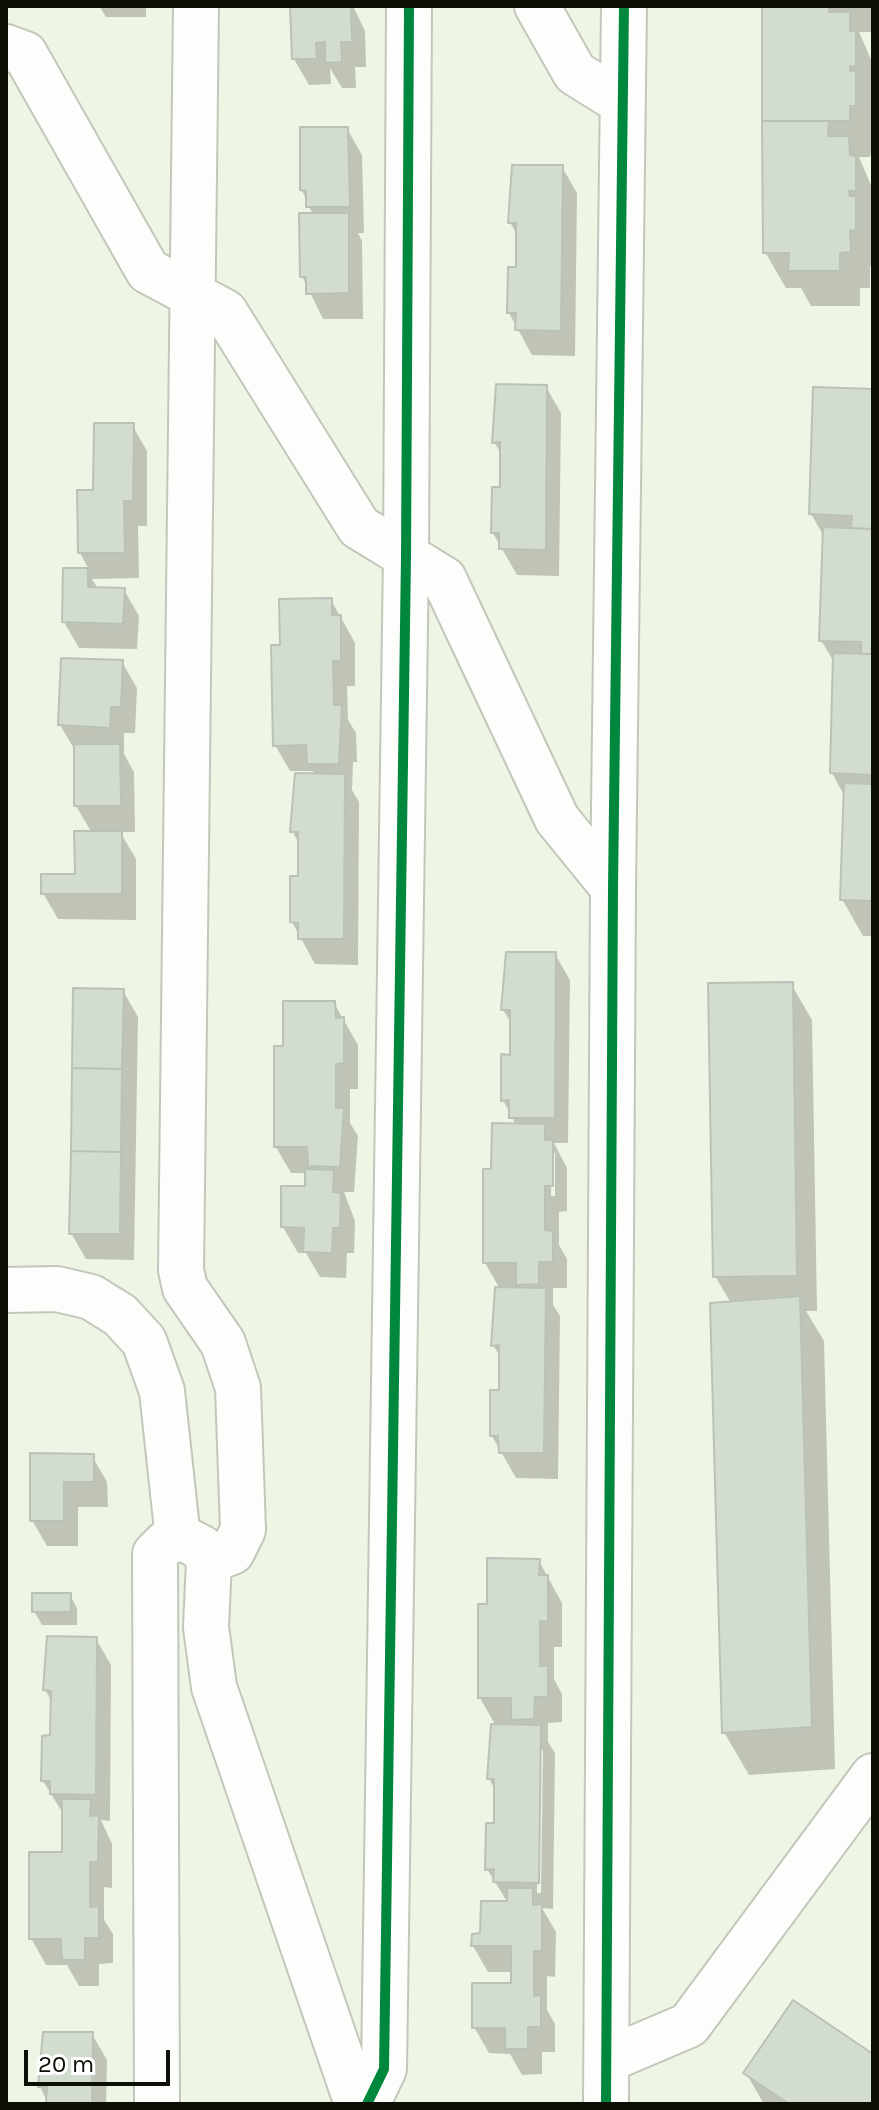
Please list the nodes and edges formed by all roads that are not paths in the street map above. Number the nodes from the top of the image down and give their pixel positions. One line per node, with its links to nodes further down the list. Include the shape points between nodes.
1 (196, 6): 7 (street)
2 (409, 6): 8 (street)
3 (537, 6): 6 (street, via 575,73)
4 (624, 6): 6 (street)
5 (6, 47): 7 (street, via 25,54 148,271)
6 (623, 103): 9 (street)
7 (191, 294): 8 (street, via 225,312 359,527); 11 (street, via 181,1270 185,1288 223,1343 238,1388 243,1530 232,1552)
8 (406, 557): 9 (street, via 444,579 557,819); 16 (street, via 384,2069)
9 (613, 888): 13 (street)
10 (6, 1290): 11 (street, via 57,1289 91,1297 120,1315 144,1341 162,1391)
11 (193, 1550): 14 (street, via 167,1542 155,1554); 15 (street, via 214,1687)
12 (873, 1776): 13 (street, via 689,2025)
13 (607, 2060): 17 (street)
14 (157, 2104)
15 (357, 2104)
16 (367, 2104)
17 (606, 2104)

